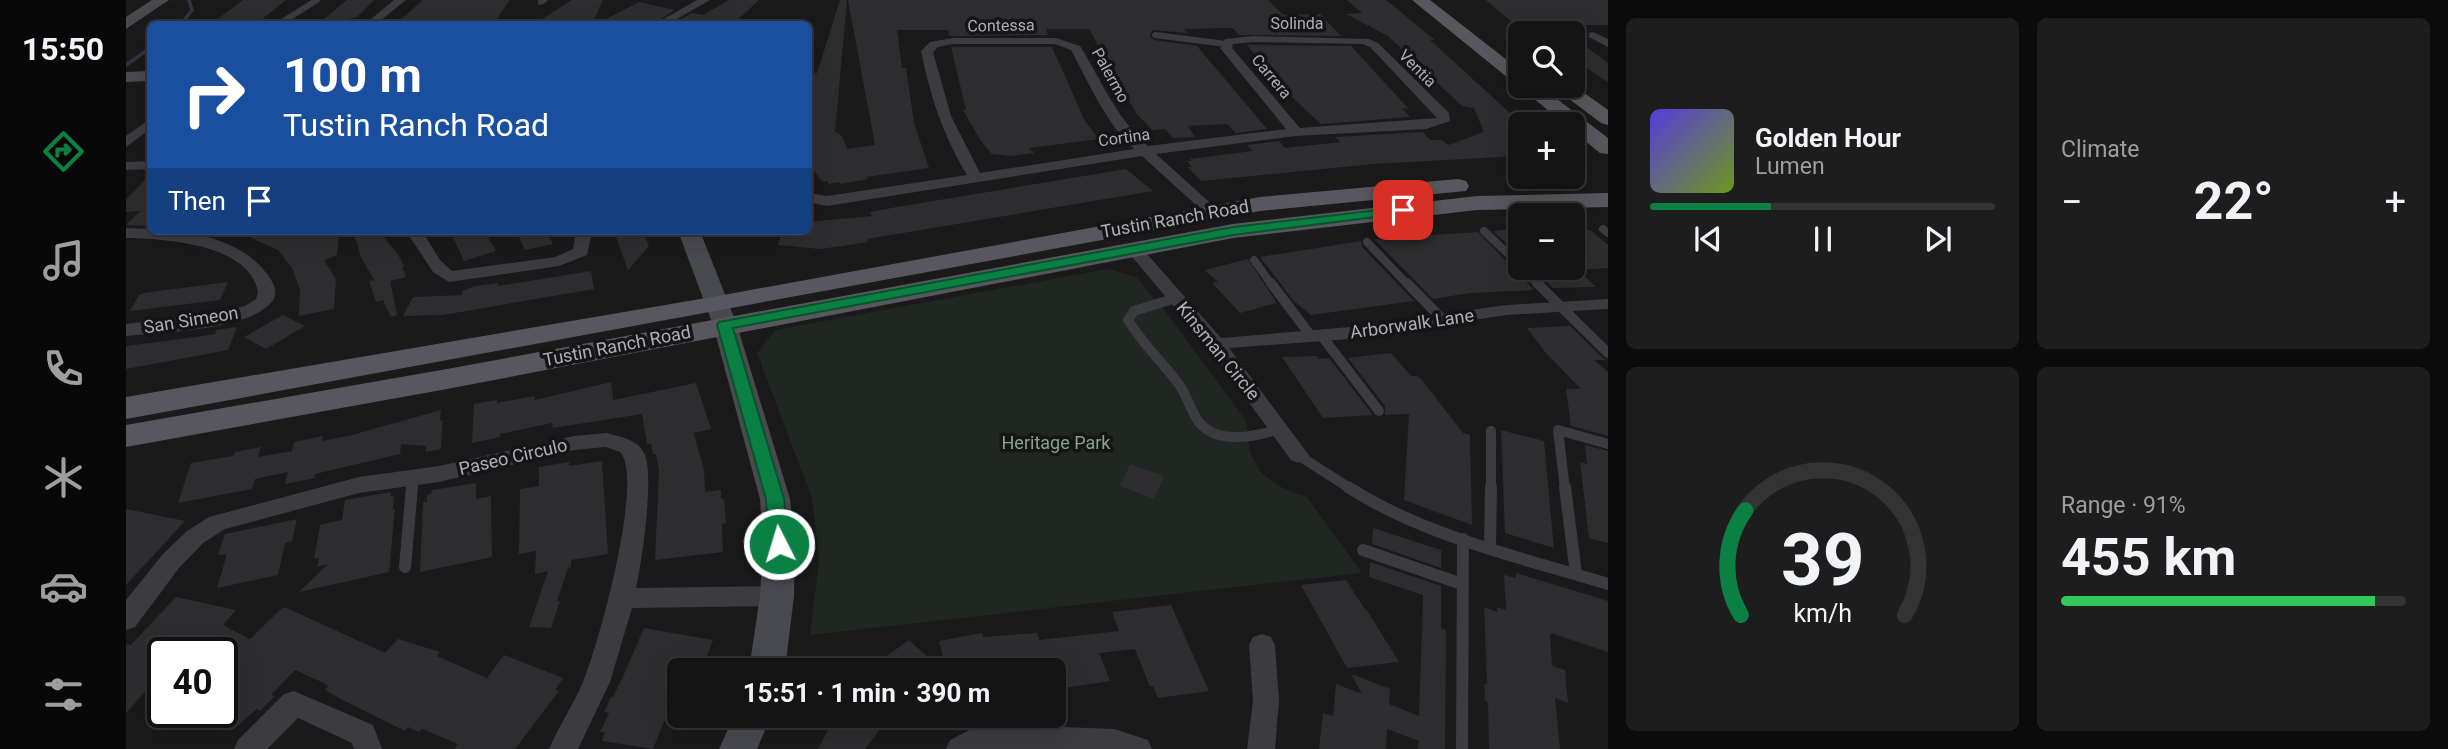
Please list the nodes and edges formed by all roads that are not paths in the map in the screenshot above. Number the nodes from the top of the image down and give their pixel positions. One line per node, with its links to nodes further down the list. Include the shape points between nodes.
1 (143, 0): 8 (street)
2 (162, 0): 12 (main road)
3 (317, 0): 9 (lane)
4 (401, 0): 10 (street)
5 (705, 0): 11 (street)
6 (1420, 0): 20 (main road)
7 (1444, 0): 16 (main road)
8 (126, 11)
9 (284, 21)
10 (374, 21)
11 (666, 21)
12 (126, 24)
13 (1155, 35): 18 (lane)
14 (1608, 35): 19 (street, via 1593,35)
15 (1365, 41): 18 (street, Solinda, via 1253,39); 26 (street, Ventia, via 1444,116)
16 (1500, 41)
17 (1069, 43): 31 (street, Palermo, via 1111,113); 34 (street, Contessa, via 934,44 927,51 939,106)
18 (1228, 43): 28 (street, Carrera, via 1226,48)
19 (1608, 44)
20 (1508, 70)
21 (126, 76): 22 (main road)
22 (147, 76)
23 (1543, 98): 30 (main road)
24 (1579, 98): 25 (main road)
25 (1608, 119)
26 (1443, 121): 28 (street, Cortina)
27 (147, 125): 29 (street)
28 (1296, 132): 31 (street, Cortina)
29 (126, 143)
30 (1608, 148)
31 (1145, 151): 34 (street, Cortina); 38 (street, Palermo)
32 (147, 165): 33 (street)
33 (126, 166)
34 (975, 176): 36 (street, Cortina, via 846,198)
35 (1608, 182): 38 (main road, Tustin Ranch Road, via 1407,188)
36 (812, 198)
37 (1608, 200): 47 (main road, Tustin Ranch Road, via 1477,203 1353,215)
38 (1212, 212): 54 (main road, Tustin Ranch Road)
39 (1484, 231): 48 (lane)
40 (126, 233): 41 (street)
41 (147, 234)
42 (204, 235): 56 (street, San Simeon, via 258,272 267,298 255,308 221,318)
43 (417, 235): 44 (street, via 439,271 449,277 559,261 581,251)
44 (582, 235)
45 (691, 235): 54 (street)
46 (1367, 242): 55 (lane)
47 (1134, 249): 51 (street, Kinsman Circle); 54 (main road, Tustin Ranch Road)
48 (1508, 254)
49 (1254, 260): 57 (lane)
50 (1536, 280): 53 (lane)
51 (1176, 298): 58 (street, Kinsman Circle); 62 (lane, via 1134,311 1128,320 1185,392 1201,425 1223,436 1264,435)
52 (1608, 304): 53 (street, Arborwalk Lane)
53 (1564, 307): 55 (street, Arborwalk Lane); 59 (lane)
54 (721, 315): 61 (main road, Tustin Ranch Road); 74 (street, via 775,499)
55 (1442, 319): 57 (street, Arborwalk Lane)
56 (126, 330)
57 (1316, 336): 58 (street, Arborwalk Lane); 60 (lane)
58 (1216, 344): 62 (street, Kinsman Circle)
59 (1608, 352)
60 (1379, 411)
61 (127, 416)
62 (1279, 429): 65 (street, Kinsman Circle)
63 (1491, 431): 68 (lane)
64 (1608, 444): 71 (lane, via 1559,430)
65 (1298, 455): 67 (lane, via 1370,501)
66 (413, 477): 70 (lane); 75 (street, Paseo Circulo, via 574,443 607,440 627,447 637,464 638,498); 76 (street, Paseo Circulo, via 359,485 216,523 171,561)
67 (1463, 539): 68 (lane); 72 (lane)
68 (1490, 547): 71 (lane)
69 (1363, 550): 72 (lane)
70 (405, 567)
71 (1576, 574): 73 (lane)
72 (1462, 584): 87 (lane)
73 (1608, 584)
74 (777, 596): 75 (street); 78 (street)
75 (623, 598): 82 (street, Paseo Circulo, via 588,705)
76 (126, 619)
77 (1262, 645): 86 (street, via 1266,701)
78 (769, 658)
79 (747, 728): 83 (street)
80 (248, 749): 81 (street, via 293,703 363,734)
81 (368, 749)
82 (563, 749)
83 (738, 749)
84 (960, 749): 85 (street, via 981,737 1114,742)
85 (1138, 749)
86 (1261, 749)
87 (1462, 749)

